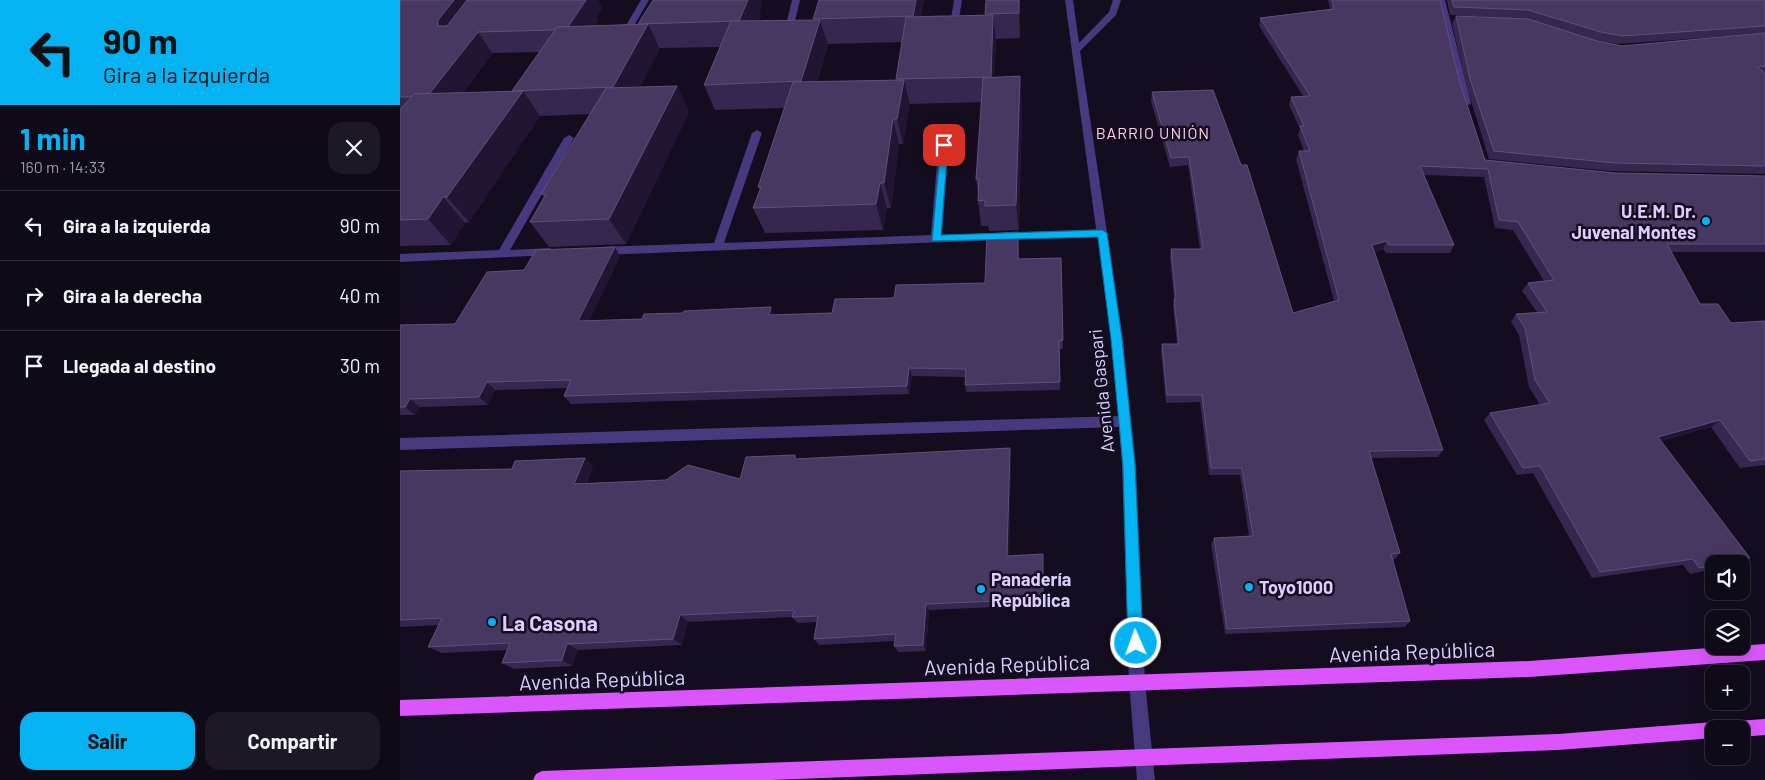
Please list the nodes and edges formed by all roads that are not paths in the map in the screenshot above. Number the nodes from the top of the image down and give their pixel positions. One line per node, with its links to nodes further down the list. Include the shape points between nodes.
1 (645, 0): 9 (street)
2 (796, 0): 8 (street)
3 (958, 0): 7 (street)
4 (1069, 0): 10 (street, Avenida Gaspari)
5 (1117, 0): 10 (street, via 1113,13)
6 (1441, 0): 11 (street, via 1450,19)
7 (954, 31)
8 (787, 37)
9 (619, 43)
10 (1077, 50): 15 (street, Avenida Gaspari)
11 (1468, 112)
12 (945, 126): 16 (street)
13 (756, 133): 17 (street)
14 (569, 138): 20 (street)
15 (1102, 233): 16 (street); 22 (street, Avenida Gaspari)
16 (936, 239): 17 (street)
17 (718, 246): 18 (street)
18 (585, 251)
19 (557, 252): 20 (street)
20 (502, 254): 21 (street)
21 (400, 258)
22 (1125, 421): 23 (street); 25 (street, Avenida Gaspari)
23 (400, 444)
24 (1765, 652): 25 (main road, Avenida República, via 1529,669)
25 (1137, 682): 26 (main road, Avenida República); 30 (street, Avenida Gaspari)
26 (400, 708)
27 (1765, 727): 28 (main road)
28 (1750, 728)
29 (1705, 731): 30 (main road, via 1558,742)
30 (1145, 757): 31 (main road); 33 (street, Avenida Gaspari)
31 (821, 775): 32 (main road)
32 (542, 780)
33 (1146, 780)

